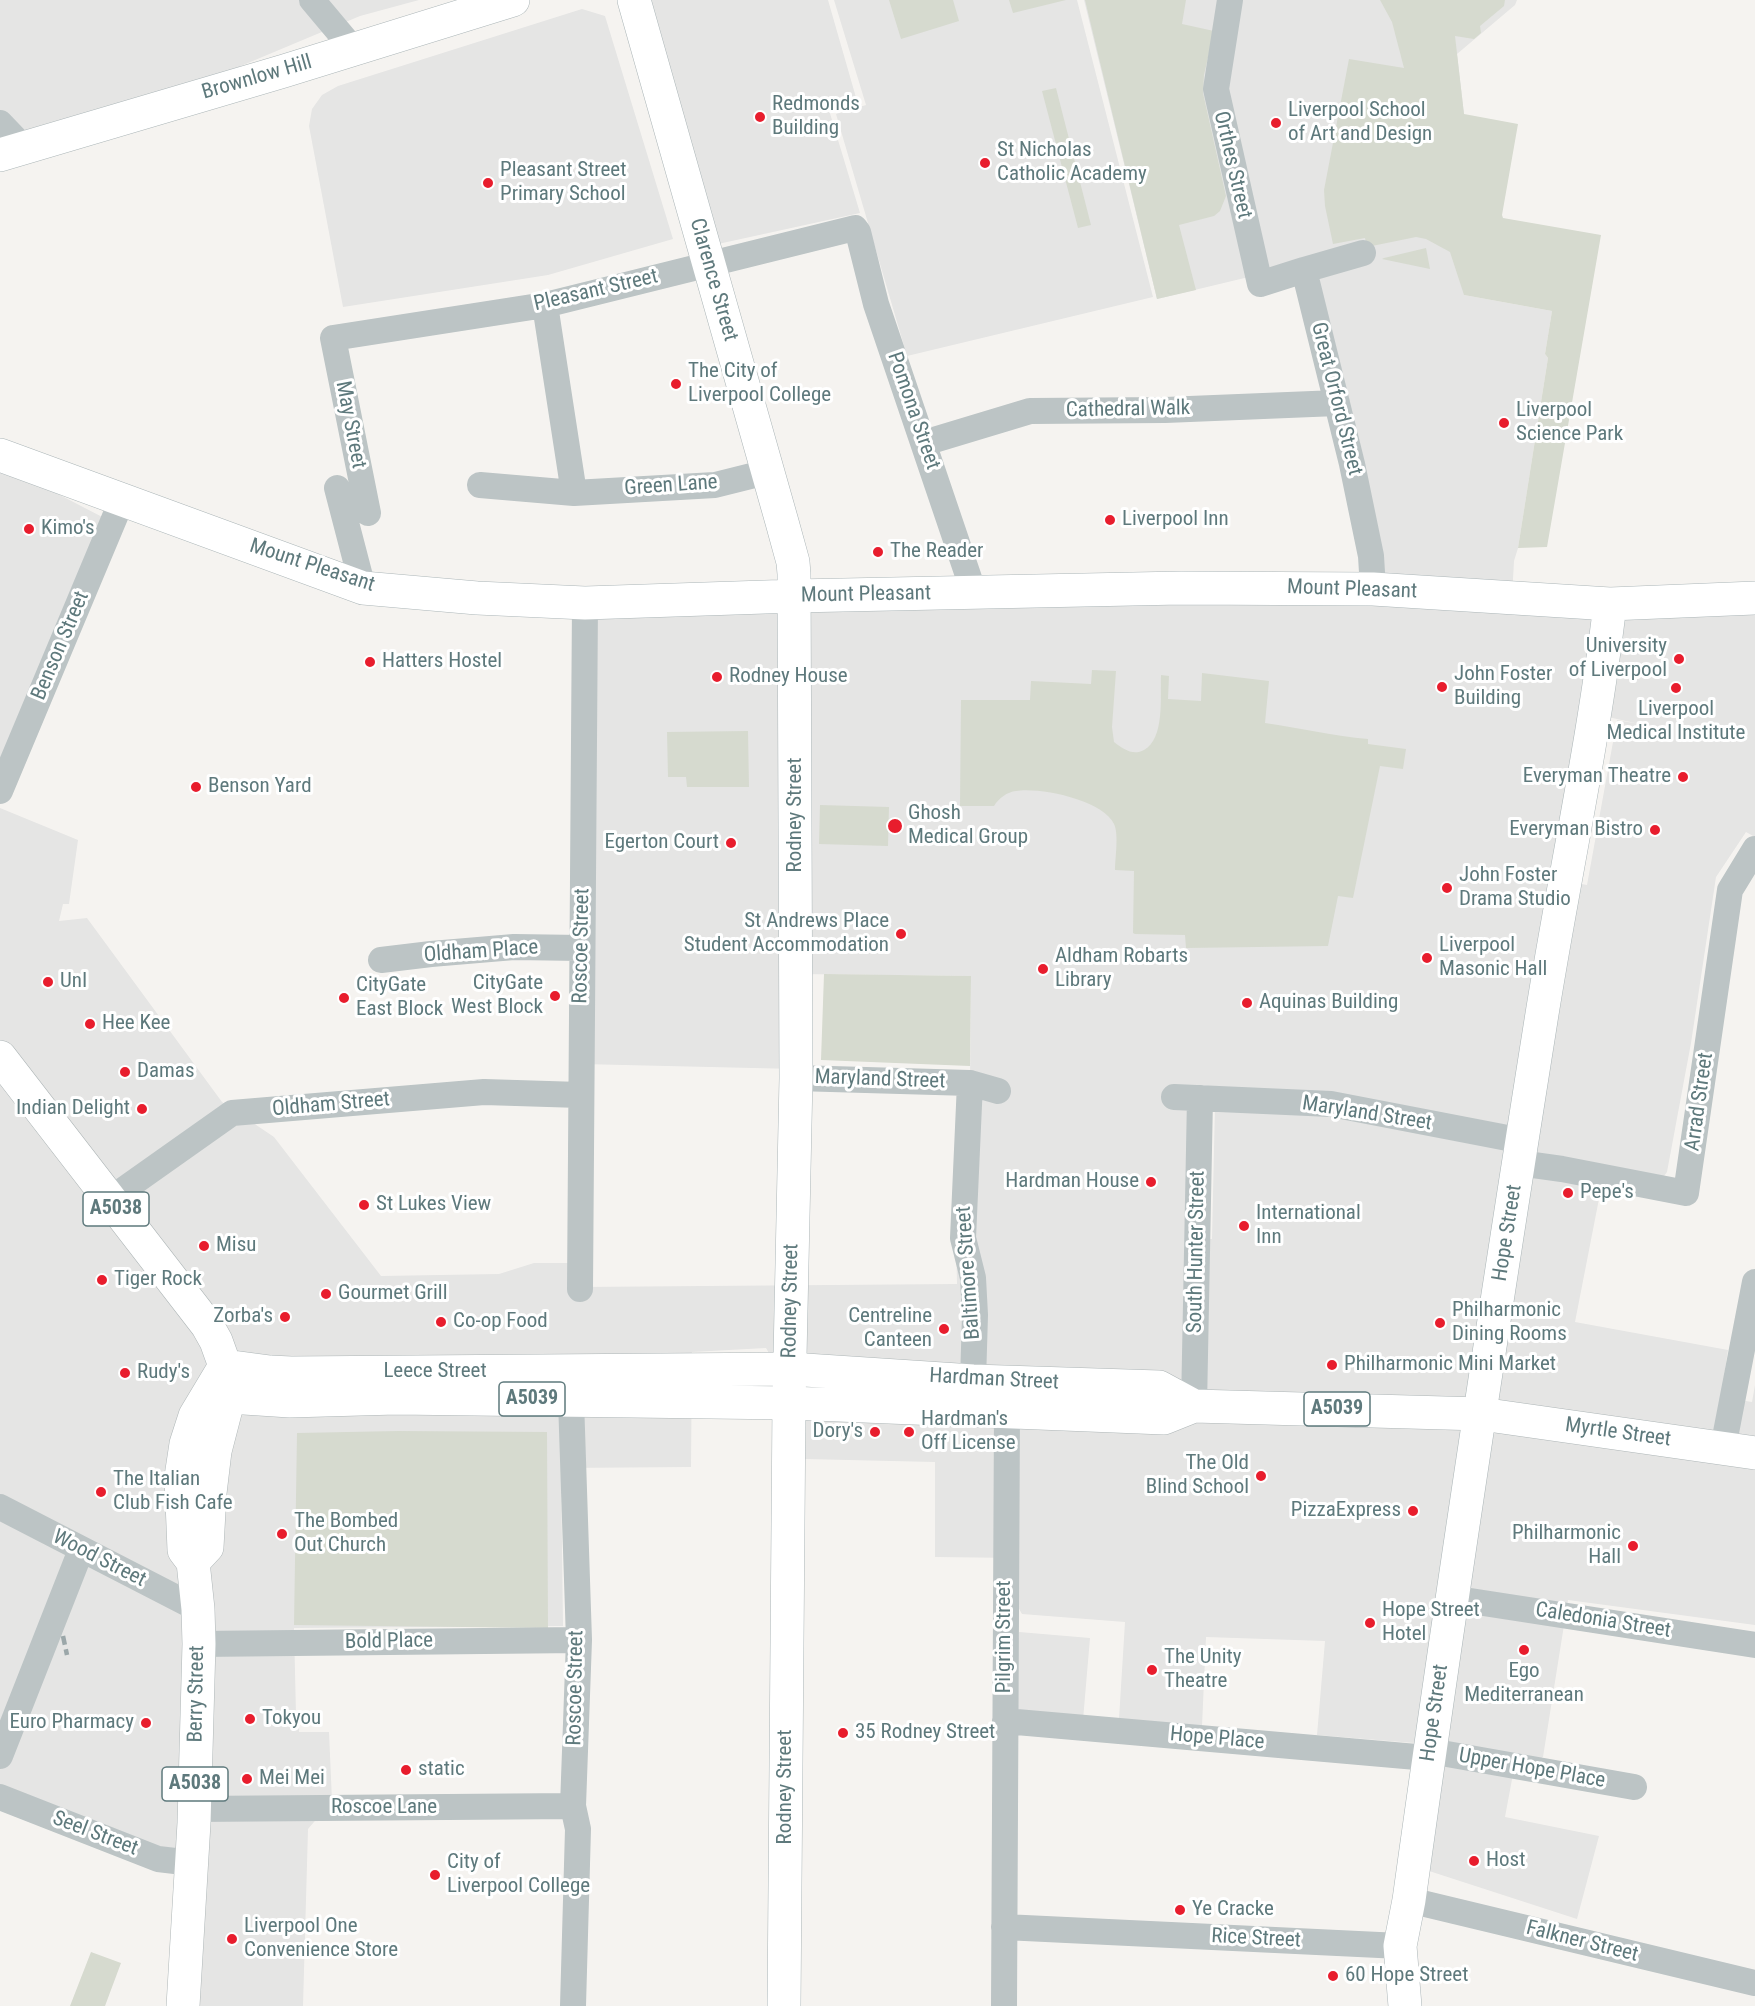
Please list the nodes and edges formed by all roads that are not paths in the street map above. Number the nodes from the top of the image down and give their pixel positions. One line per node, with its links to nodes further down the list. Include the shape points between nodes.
1 (312, 0): 5 (street)
2 (513, 0): 5 (street, Brownlow Hill)
3 (634, 0): 10 (street, Clarence Street)
4 (1230, 0): 11 (street, Orthes Street, via 1216,89 1260,284)
5 (354, 50): 7 (street, Brownlow Hill)
6 (0, 123): 7 (street)
7 (11, 151)
8 (855, 228): 10 (street, Pleasant Street); 15 (street, Pomona Street, via 876,304)
9 (1362, 254): 11 (street)
10 (708, 264): 12 (street, Pleasant Street); 17 (street, Clarence Street)
11 (1304, 270): 14 (street, Great Orford Street)
12 (545, 305): 13 (street, Pleasant Street); 20 (street)
13 (333, 338): 22 (street, May Street)
14 (1337, 403): 15 (street, Cathedral Walk, via 1030,411); 24 (street, Great Orford Street, via 1371,556)
15 (924, 443): 25 (street, Pomona Street)
16 (0, 455): 21 (street, Mount Pleasant)
17 (767, 472): 20 (street, Green Lane, via 715,485); 26 (street, Clarence Street, via 793,562)
18 (480, 485): 20 (street, Green Lane)
19 (337, 488): 23 (street)
20 (574, 493)
21 (122, 500): 23 (street, Mount Pleasant); 30 (street, Benson Street)
22 (368, 513)
23 (363, 588): 28 (street, Mount Pleasant)
24 (1373, 589): 25 (street, Mount Pleasant); 29 (street, Mount Pleasant)
25 (974, 593): 26 (street, Mount Pleasant)
26 (795, 596): 28 (street, Mount Pleasant); 35 (street, Rodney Street)
27 (1755, 598): 29 (street, Mount Pleasant)
28 (585, 603): 32 (street, Roscoe Street)
29 (1610, 604): 41 (street, Hope Street, via 1601,679)
30 (0, 791)
31 (1755, 849): 41 (street, Arrad Street, via 1730,890 1686,1193 1562,1169)
32 (582, 948): 33 (street, Oldham Place, via 514,946); 38 (street, Roscoe Street)
33 (381, 960)
34 (0, 1057): 42 (street, A5038)
35 (796, 1078): 36 (street, Maryland Street); 45 (street, Rodney Street)
36 (970, 1083): 37 (street, Maryland Street); 47 (street, Baltimore Street, via 963,1238 973,1278)
37 (998, 1091)
38 (580, 1095): 42 (street, Oldham Street, via 484,1092 232,1113); 44 (street, Roscoe Street)
39 (1174, 1097): 40 (street, Maryland Street)
40 (1200, 1098): 41 (street, Maryland Street, via 1331,1104); 50 (street, South Hunter Street)
41 (1521, 1152): 52 (street, Hope Street)
42 (109, 1200): 46 (street, A5038, via 207,1325 216,1341)
43 (1755, 1282): 53 (street)
44 (580, 1289)
45 (790, 1369): 47 (street, Hardman Street / A5039); 48 (street, Leece Street / A5039); 49 (street, Rodney Street)
46 (227, 1381): 48 (street, Leece Street / A5039, via 270,1372); 57 (street, Berry Street / A5038, via 195,1416 186,1444 197,1474 184,1550 193,1562)
47 (973, 1381): 50 (street, Hardman Street / A5039, via 1160,1387); 51 (street)
48 (575, 1385): 49 (street, Leece Street / A5039); 58 (street, Roscoe Street)
49 (789, 1403): 51 (street, Hardman Street / A5039); 75 (street, Rodney Street)
50 (1194, 1406): 51 (street, Hardman Street / A5039, via 1164,1418); 52 (street, Hardman Street / A5039)
51 (1007, 1412): 61 (street, Pilgrim Street)
52 (1481, 1414): 53 (street, Myrtle Street / A5039); 56 (street, Hope Street)
53 (1739, 1450)
54 (0, 1507): 55 (street, Wood Street)
55 (81, 1550): 57 (street, Wood Street); 63 (street)
56 (1451, 1598): 60 (street, Caledonia Street); 62 (street, Hope Street)
57 (198, 1610): 59 (street, Berry Street / A5038)
58 (579, 1640): 59 (street, Bold Place); 66 (street, Roscoe Street)
59 (199, 1644): 67 (street, Berry Street / A5038)
60 (1755, 1645)
61 (1005, 1720): 62 (street, Hope Place); 70 (street, Pilgrim Street)
62 (1429, 1754): 64 (street, Upper Hope Place); 69 (street, Hope Street)
63 (0, 1756)
64 (1634, 1787)
65 (0, 1797): 68 (street, Seel Street, via 158,1859)
66 (573, 1806): 67 (street, Roscoe Lane); 74 (street, Roscoe Street, via 578,1829)
67 (195, 1809): 68 (street, Berry Street / A5038)
68 (192, 1863): 73 (street, Berry Street / A5038)
69 (1409, 1900): 71 (street, Hope Street); 72 (street, Falkner Street)
70 (1004, 1928): 71 (street, Rice Street); 76 (street, Pilgrim Street)
71 (1400, 1946): 77 (street, Hope Street)
72 (1755, 1983)
73 (183, 2006)
74 (573, 2006)
75 (784, 2006)
76 (1004, 2006)
77 (1405, 2006)

